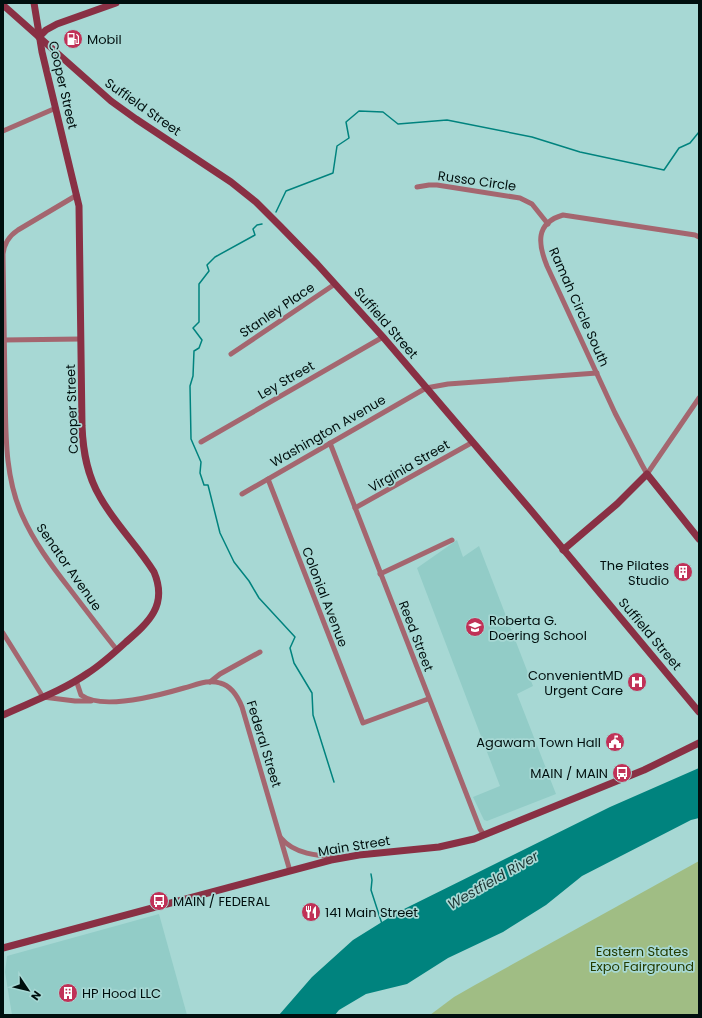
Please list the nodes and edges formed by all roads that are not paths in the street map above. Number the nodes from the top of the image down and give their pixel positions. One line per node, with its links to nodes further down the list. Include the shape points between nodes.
1 (34, 3): 4 (main road, Cooper Street)
2 (116, 3): 4 (main road, via 57,24 46,30)
3 (3, 5): 4 (main road, Suffield Street)
4 (39, 38): 5 (main road, Cooper Street); 11 (main road, Suffield Street, via 116,105 242,190)
5 (56, 108): 6 (street); 8 (main road, Cooper Street)
6 (3, 131)
7 (417, 187): 9 (street, Russo Circle, via 437,185 520,198 532,204)
8 (77, 195): 13 (main road, Cooper Street, via 80,218); 14 (street, Senator Avenue, via 18,230 5,245)
9 (548, 224): 10 (street, via 563,215); 16 (street, Ramah Circle South, via 540,238 541,249)
10 (699, 237)
11 (335, 284): 12 (main road, Suffield Street); 15 (street, Stanley Place)
12 (383, 337): 17 (main road, Suffield Street); 19 (street, Ley Street)
13 (81, 339): 14 (street); 32 (main road, Cooper Street, via 82,426 88,469 100,498 151,568 158,586 158,602 154,614)
14 (3, 340): 22 (street, Senator Avenue)
15 (231, 354)
16 (596, 373): 17 (street, Washington Avenue, via 448,384); 23 (street, Ramah Circle South)
17 (426, 388): 20 (main road, Suffield Street); 21 (street, Washington Avenue)
18 (699, 398): 23 (street)
19 (201, 442)
20 (473, 442): 26 (street, Virginia Street); 29 (main road, Suffield Street)
21 (330, 443): 24 (street, Washington Avenue); 26 (street, Reed Street)
22 (5, 448): 32 (street, Senator Avenue, via 14,493 31,534 51,565)
23 (647, 474): 27 (main road); 29 (main road)
24 (268, 479): 25 (street, Washington Avenue); 37 (street, Colonial Avenue, via 363,723)
25 (242, 494)
26 (355, 508): 30 (street, Reed Street)
27 (699, 539)
28 (452, 540): 30 (street)
29 (564, 550): 39 (main road, Suffield Street)
30 (380, 574): 37 (street, Reed Street)
31 (3, 633): 36 (street)
32 (117, 650): 34 (main road, Cooper Street)
33 (260, 652): 35 (street)
34 (76, 680): 36 (main road, Cooper Street); 38 (street, Federal Street, via 81,695)
35 (210, 682): 38 (street, Federal Street, via 135,700); 43 (street, Federal Street, via 225,684 239,699)
36 (43, 697): 38 (street, Federal Street); 40 (main road, Cooper Street)
37 (428, 699): 42 (street, Reed Street)
38 (98, 701)
39 (699, 712)
40 (3, 715)
41 (699, 743): 42 (main road, Main Street, via 632,775)
42 (484, 835): 44 (main road, Main Street, via 439,847)
43 (280, 837): 44 (street, via 300,851); 45 (street, Federal Street)
44 (343, 857): 45 (main road, Main Street)
45 (290, 871): 46 (main road, Main Street)
46 (3, 948)

